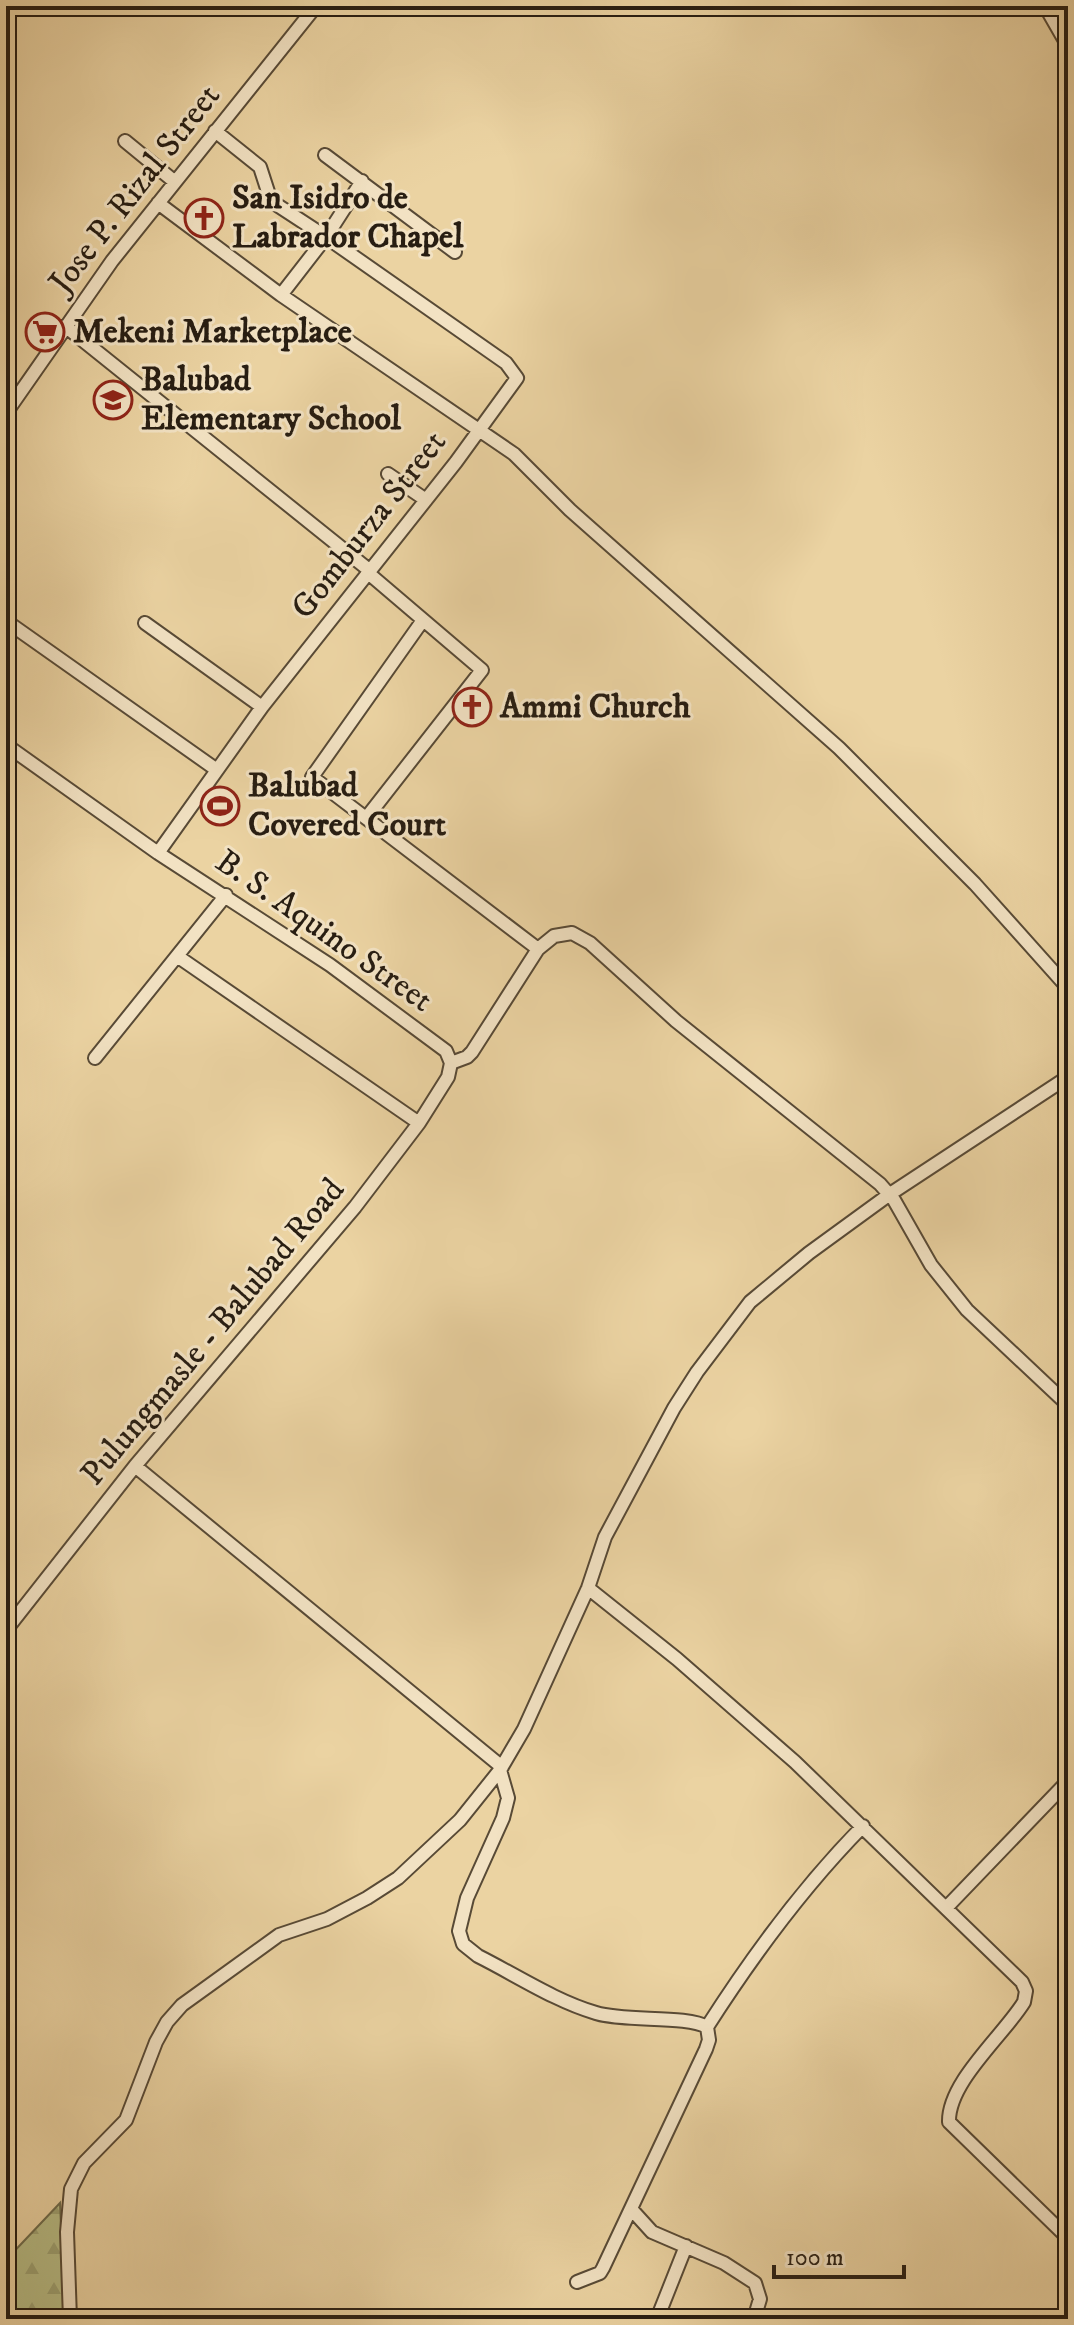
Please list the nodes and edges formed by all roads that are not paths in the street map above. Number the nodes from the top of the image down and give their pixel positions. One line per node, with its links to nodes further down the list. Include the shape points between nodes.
1 (316, 6): 4 (street, Jose P. Rizal Street)
2 (1045, 6): 3 (street)
3 (1068, 46)
4 (215, 131): 8 (street, Jose P. Rizal Street); 10 (street, via 260,167 271,201)
5 (125, 141): 8 (street)
6 (325, 155): 7 (street)
7 (362, 181): 10 (street); 11 (street)
8 (175, 182): 9 (street, Jose P. Rizal Street)
9 (158, 203): 12 (street, Gomburza Street); 13 (street, Jose P. Rizal Street)
10 (326, 237): 12 (street); 15 (street, via 506,363 517,378)
11 (455, 252)
12 (281, 295): 15 (street, Gomburza Street)
13 (65, 326): 14 (street, Jose P. Rizal Street); 18 (street)
14 (6, 413)
15 (478, 431): 17 (street, Gomburza Street); 30 (street, via 514,454 839,748 975,884)
16 (388, 474): 17 (street)
17 (426, 500): 18 (street, Gomburza Street)
18 (368, 571): 19 (street); 22 (street, Gomburza Street)
19 (423, 620): 25 (street, via 312,777); 25 (street, via 482,670)
20 (6, 621): 24 (street)
21 (145, 623): 22 (street)
22 (262, 707): 24 (street, Gomburza Street)
23 (6, 745): 26 (street, B. S. Aquino Street)
24 (217, 770): 26 (street, Gomburza Street)
25 (367, 817): 28 (street)
26 (158, 853): 27 (street, B. S. Aquino Street)
27 (226, 895): 29 (street); 32 (street, B. S. Aquino Street, via 446,1051)
28 (538, 949): 32 (street, via 472,1052); 35 (street, via 554,936 572,933 590,943 676,1021)
29 (177, 956): 31 (street); 34 (street)
30 (1068, 988)
31 (95, 1058)
32 (451, 1063): 34 (street, Pulungmasle - Balubad Road)
33 (1068, 1077): 35 (street)
34 (419, 1123): 37 (street, Pulungmasle - Balubad Road, via 355,1207)
35 (890, 1194): 36 (street, via 931,1265 967,1310); 38 (street, via 750,1302 725,1334 674,1408 619,1508)
36 (1068, 1405)
37 (135, 1466): 39 (street, Pulungmasle - Balubad Road); 40 (street)
38 (588, 1588): 40 (street); 42 (street, via 733,1707)
39 (6, 1630)
40 (501, 1768): 44 (street, via 508,1798 467,1898 459,1931 463,1944 597,2013 694,2021); 49 (street, via 460,1820 398,1878 327,1919 279,1935 192,1997 167,2022 126,2120 84,2163 71,2189)
41 (1068, 1781): 43 (street)
42 (863, 1826): 43 (street); 44 (street, via 756,1952)
43 (946, 1908): 46 (street, via 1016,1974 1026,1991 1019,2010 953,2097 949,2122)
44 (707, 2027): 45 (street, via 706,2049)
45 (632, 2210): 47 (street, via 652,2232); 48 (street, via 600,2273)
46 (1068, 2238)
47 (686, 2246): 50 (street); 51 (street, via 755,2283 760,2299)
48 (577, 2282)
49 (70, 2319)
50 (657, 2319)
51 (754, 2319)

